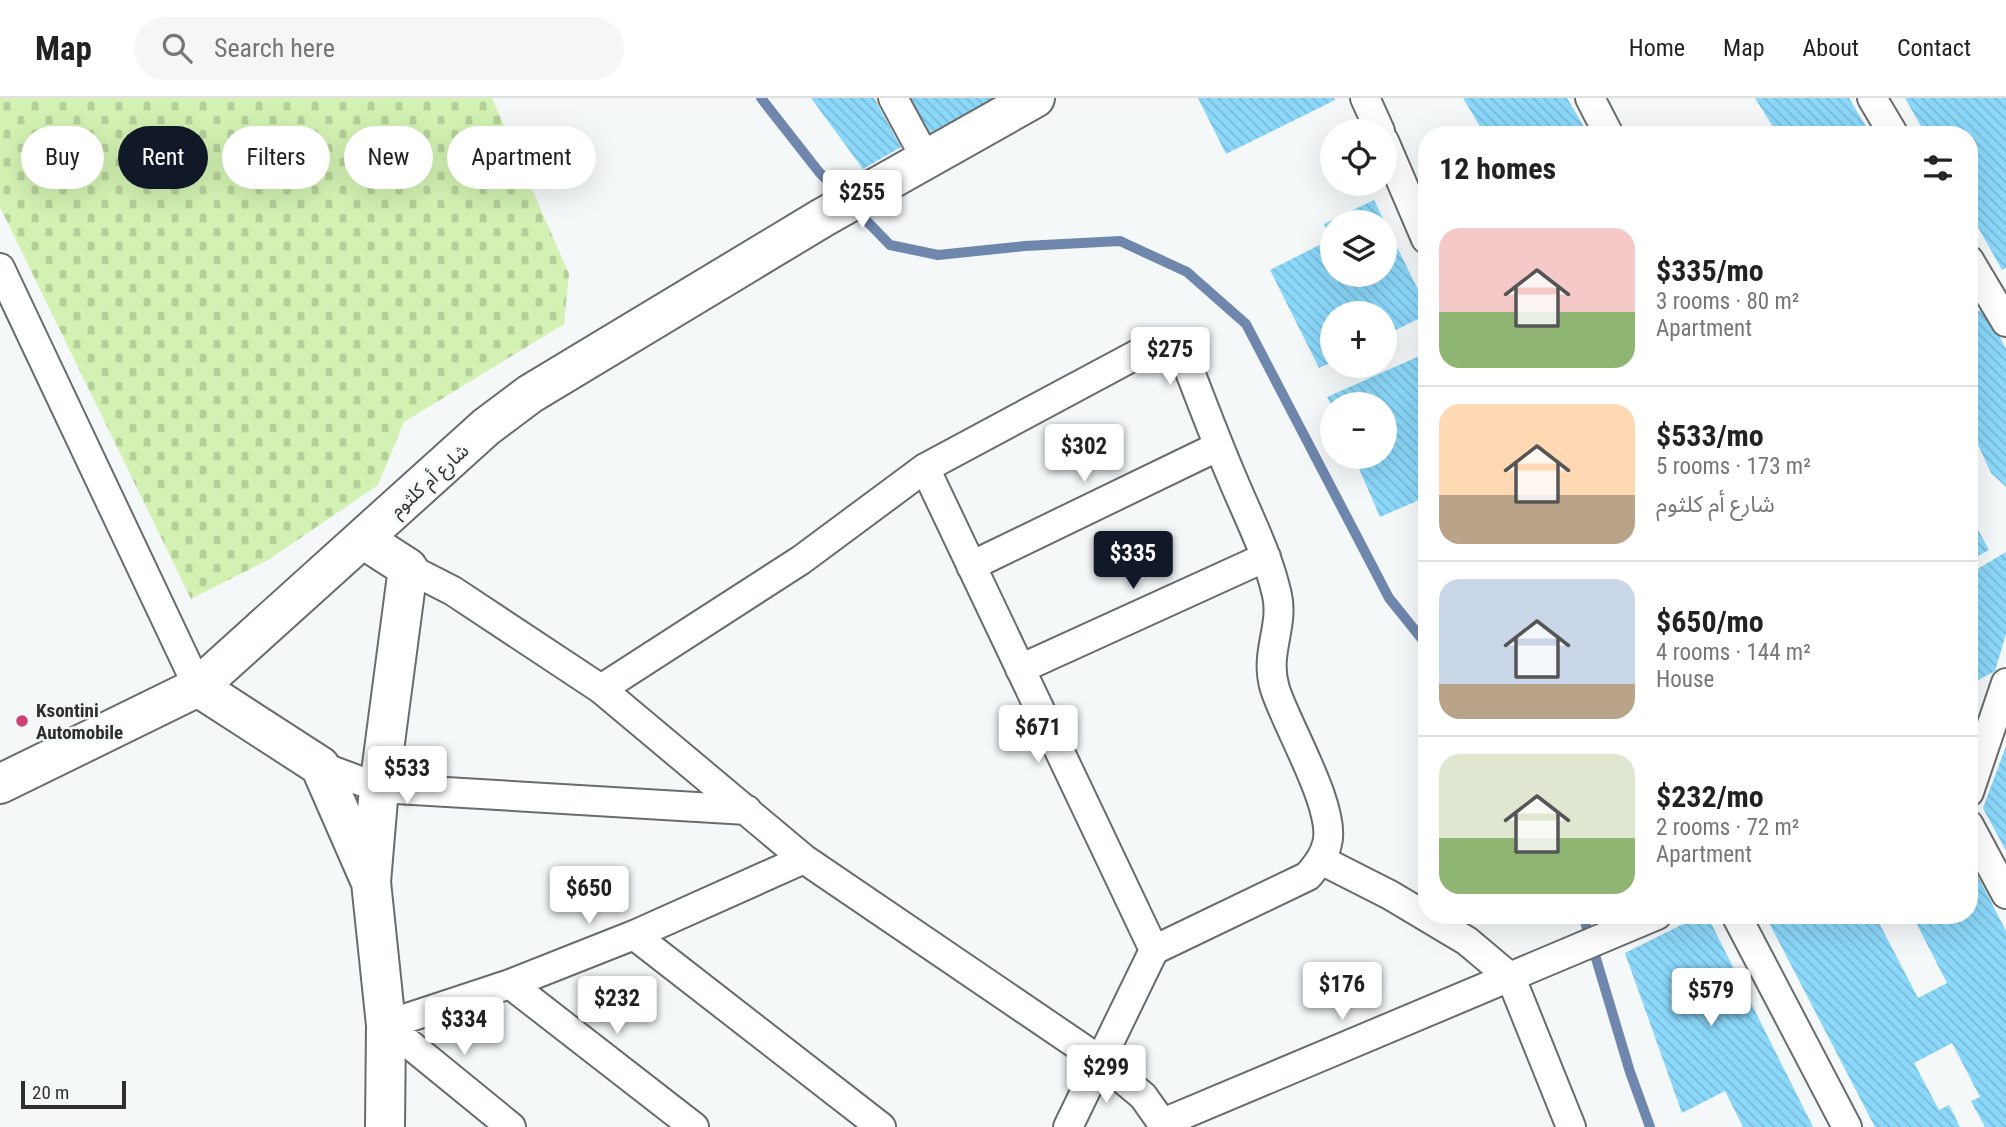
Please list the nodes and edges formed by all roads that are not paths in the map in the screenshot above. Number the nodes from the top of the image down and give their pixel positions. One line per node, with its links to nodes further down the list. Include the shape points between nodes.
1 (893, 98): 9 (street)
2 (1035, 98): 9 (street, شارع أم كلثوم)
3 (1365, 98): 6 (street)
4 (1590, 98): 7 (street)
5 (1872, 98): 8 (street)
6 (1375, 119)
7 (1604, 126)
8 (1889, 126)
9 (926, 159): 18 (street, شارع أم كلثوم, via 530,394 486,427)
10 (1397, 171): 11 (street)
11 (1418, 220)
12 (0, 268): 24 (street)
13 (1978, 270): 14 (street)
14 (1998, 291): 15 (street)
15 (2006, 322)
16 (1219, 446): 17 (street, via 1182,351 1175,343 1164,343); 19 (street); 20 (street)
17 (925, 468): 20 (street); 25 (street, via 800,560)
18 (363, 538): 21 (street); 24 (street, شارع أم كلثوم)
19 (1266, 557): 22 (street); 33 (street, via 1278,597 1270,667 1327,814 1328,842)
20 (971, 566): 22 (street)
21 (408, 568): 25 (street, via 453,591); 29 (street)
22 (1020, 669): 41 (street)
23 (2006, 683): 26 (street)
24 (198, 687): 27 (street); 28 (street, شارع أم كلثوم)
25 (601, 689): 30 (street)
26 (1978, 765)
27 (320, 766): 29 (street); 34 (street)
28 (0, 784)
29 (379, 788): 30 (street); 34 (street)
30 (747, 810): 32 (street)
31 (1978, 842): 35 (street)
32 (804, 859): 40 (street); 45 (street)
33 (1321, 860): 36 (street); 41 (street, via 1308,876)
34 (371, 882): 44 (street)
35 (2006, 894)
36 (1418, 912)
37 (1439, 924): 42 (street)
38 (1637, 924): 42 (street)
39 (1741, 924): 53 (street)
40 (634, 935): 43 (street); 50 (street)
41 (1154, 950): 45 (street)
42 (1511, 978): 46 (street); 52 (street)
43 (510, 984): 44 (street); 49 (street)
44 (386, 1025): 47 (street); 48 (street)
45 (1101, 1061): 46 (street, via 1143,1096); 51 (street)
46 (1164, 1125)
47 (385, 1127)
48 (511, 1127)
49 (694, 1127)
50 (881, 1127)
51 (1068, 1127)
52 (1571, 1127)
53 (1847, 1127)

